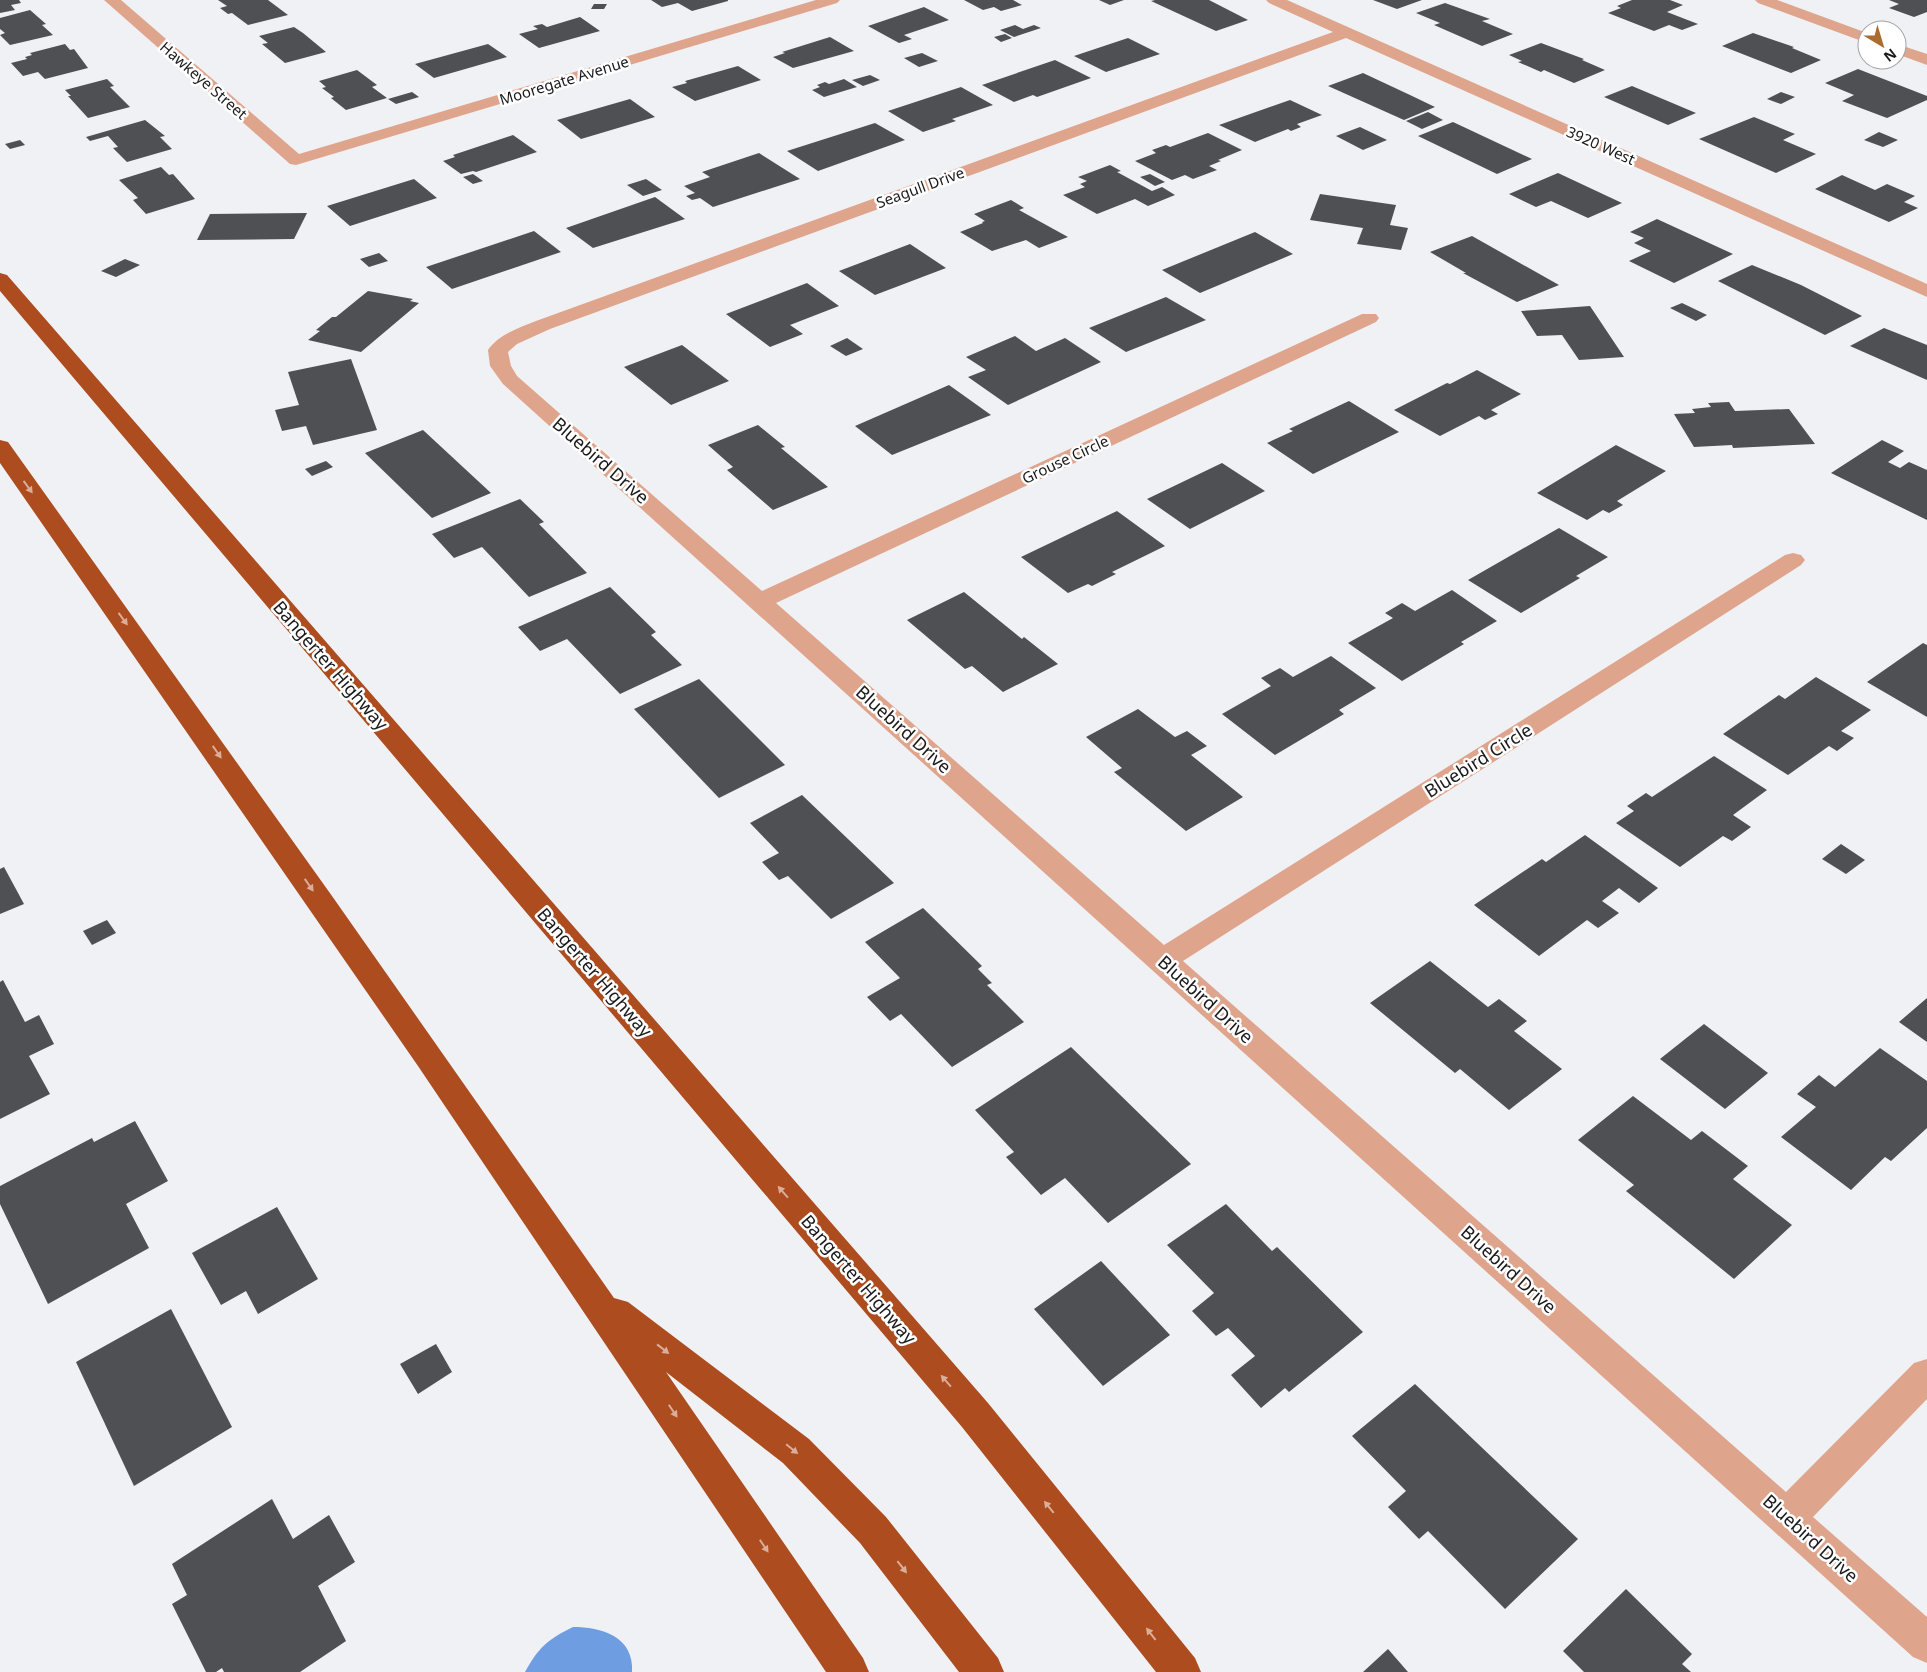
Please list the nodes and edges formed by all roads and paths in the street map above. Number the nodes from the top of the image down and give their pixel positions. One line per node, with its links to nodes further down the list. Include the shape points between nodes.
1 (112, 0): 9 (street, Hawkeye Street)
2 (1274, 0): 5 (street, 3920 West)
3 (1764, 0): 6 (street)
4 (825, 1): 9 (street, Mooregate Avenue)
5 (1347, 32): 11 (street, 3920 West); 13 (street, Seagull Drive, via 544,325 510,340)
6 (1857, 34)
7 (1907, 53): 8 (street)
8 (1927, 60)
9 (296, 160)
10 (0, 280): 24 (highway, Bangerter Highway, one-way to 10, via 975,1415)
11 (1927, 291)
12 (1369, 318): 16 (street, Grouse Circle)
13 (498, 350): 16 (street, Bluebird Drive, via 501,371 510,380)
14 (0, 447): 18 (highway, one-way to 18)
15 (1793, 560): 17 (street, Bluebird Circle)
16 (760, 600): 17 (street, Bluebird Drive)
17 (1162, 960): 20 (street, Bluebird Drive)
18 (597, 1298): 22 (highway, one-way to 22); 23 (highway, one-way to 23, via 796,1451 873,1530)
19 (1927, 1375): 20 (street)
20 (1787, 1517): 21 (street, Bluebird Drive)
21 (1927, 1643)
22 (849, 1672)
23 (984, 1672)
24 (1181, 1672)

